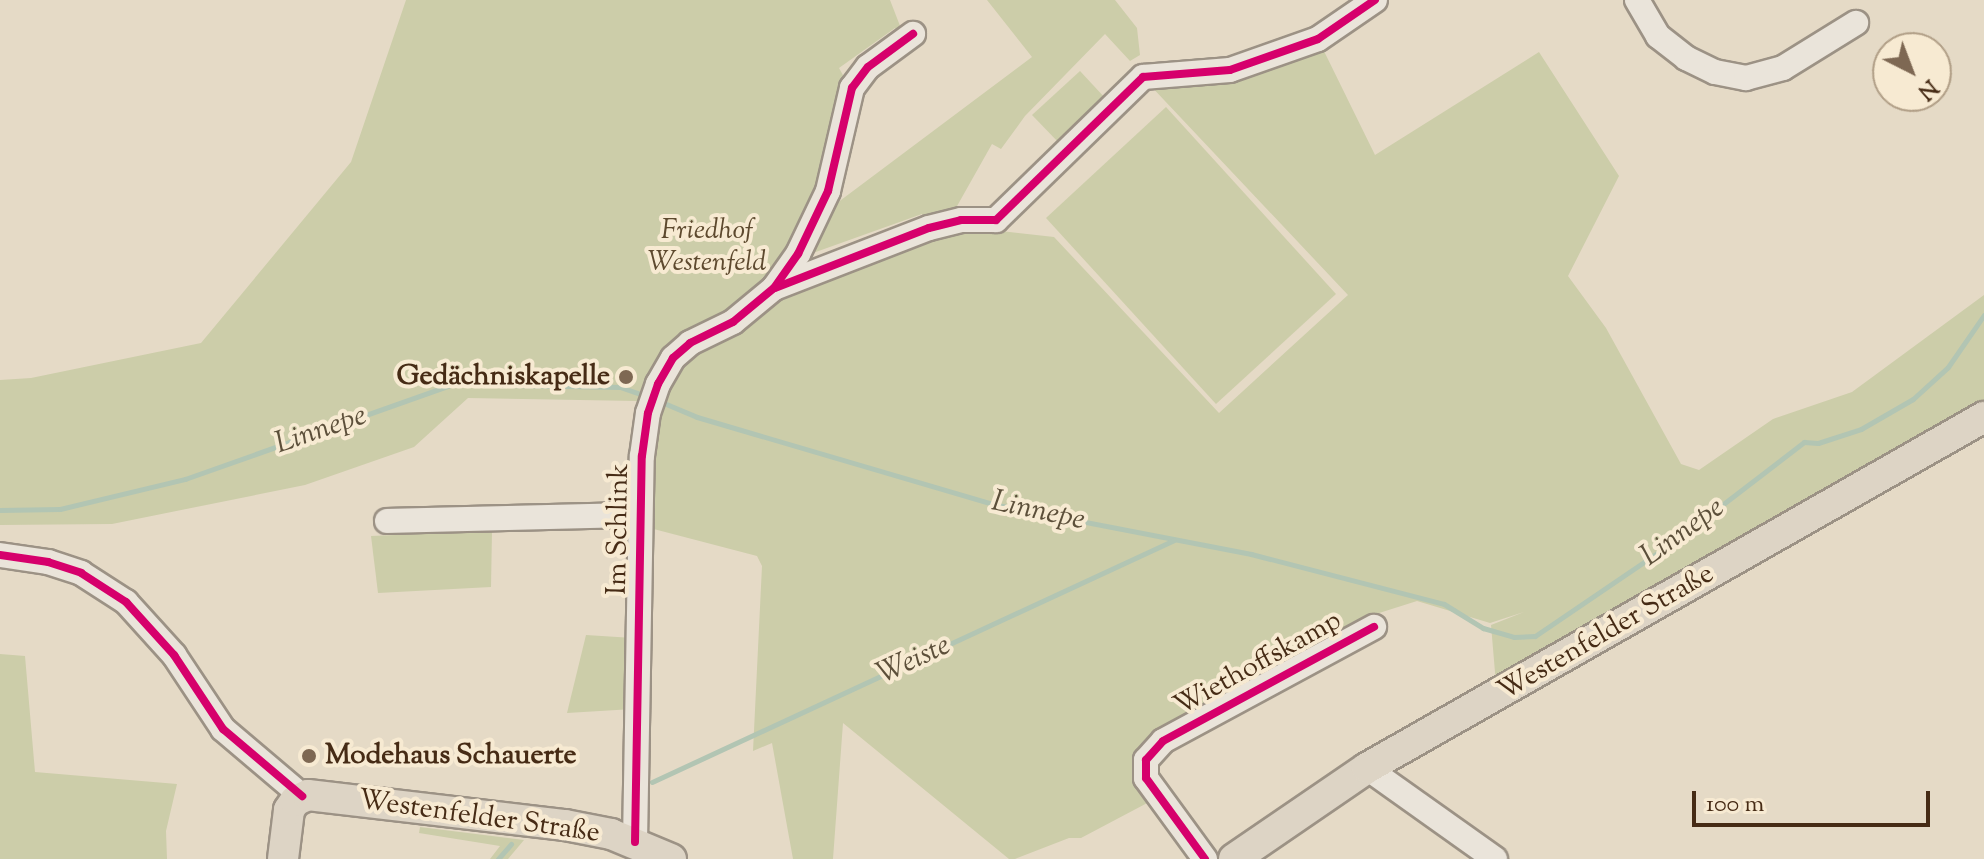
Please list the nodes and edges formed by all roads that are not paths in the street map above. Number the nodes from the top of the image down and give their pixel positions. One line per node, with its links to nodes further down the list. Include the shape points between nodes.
1 (1375, 0): 5 (street, via 1318,39 1230,70 1143,77 996,220 961,220 929,228)
2 (1637, 0): 3 (street, via 1658,36 1686,58 1715,72 1746,78 1783,68)
3 (1856, 23)
4 (913, 34): 5 (street, Im Schlink, via 868,67 852,88 828,191 798,254)
5 (774, 288): 7 (street, Im Schlink, via 733,322 690,343 673,358 648,413)
6 (1984, 417): 11 (main road, Westenfelder Straße)
7 (639, 515): 8 (street, Im Schlink); 13 (street, Im Schlink)
8 (387, 521)
9 (0, 555): 12 (street, via 74,570 126,602 174,655 223,729)
10 (1374, 627): 16 (street, Wiethoffskamp, via 1163,741 1146,760 1146,778)
11 (1367, 768): 17 (main road, Westenfelder Straße); 18 (street)
12 (296, 803): 13 (main road, Westenfelder Straße, via 319,795 565,825); 14 (main road)
13 (635, 842): 15 (main road, Westenfelder Straße)
14 (283, 859)
15 (671, 859)
16 (1205, 859)
17 (1234, 859)
18 (1495, 859)

